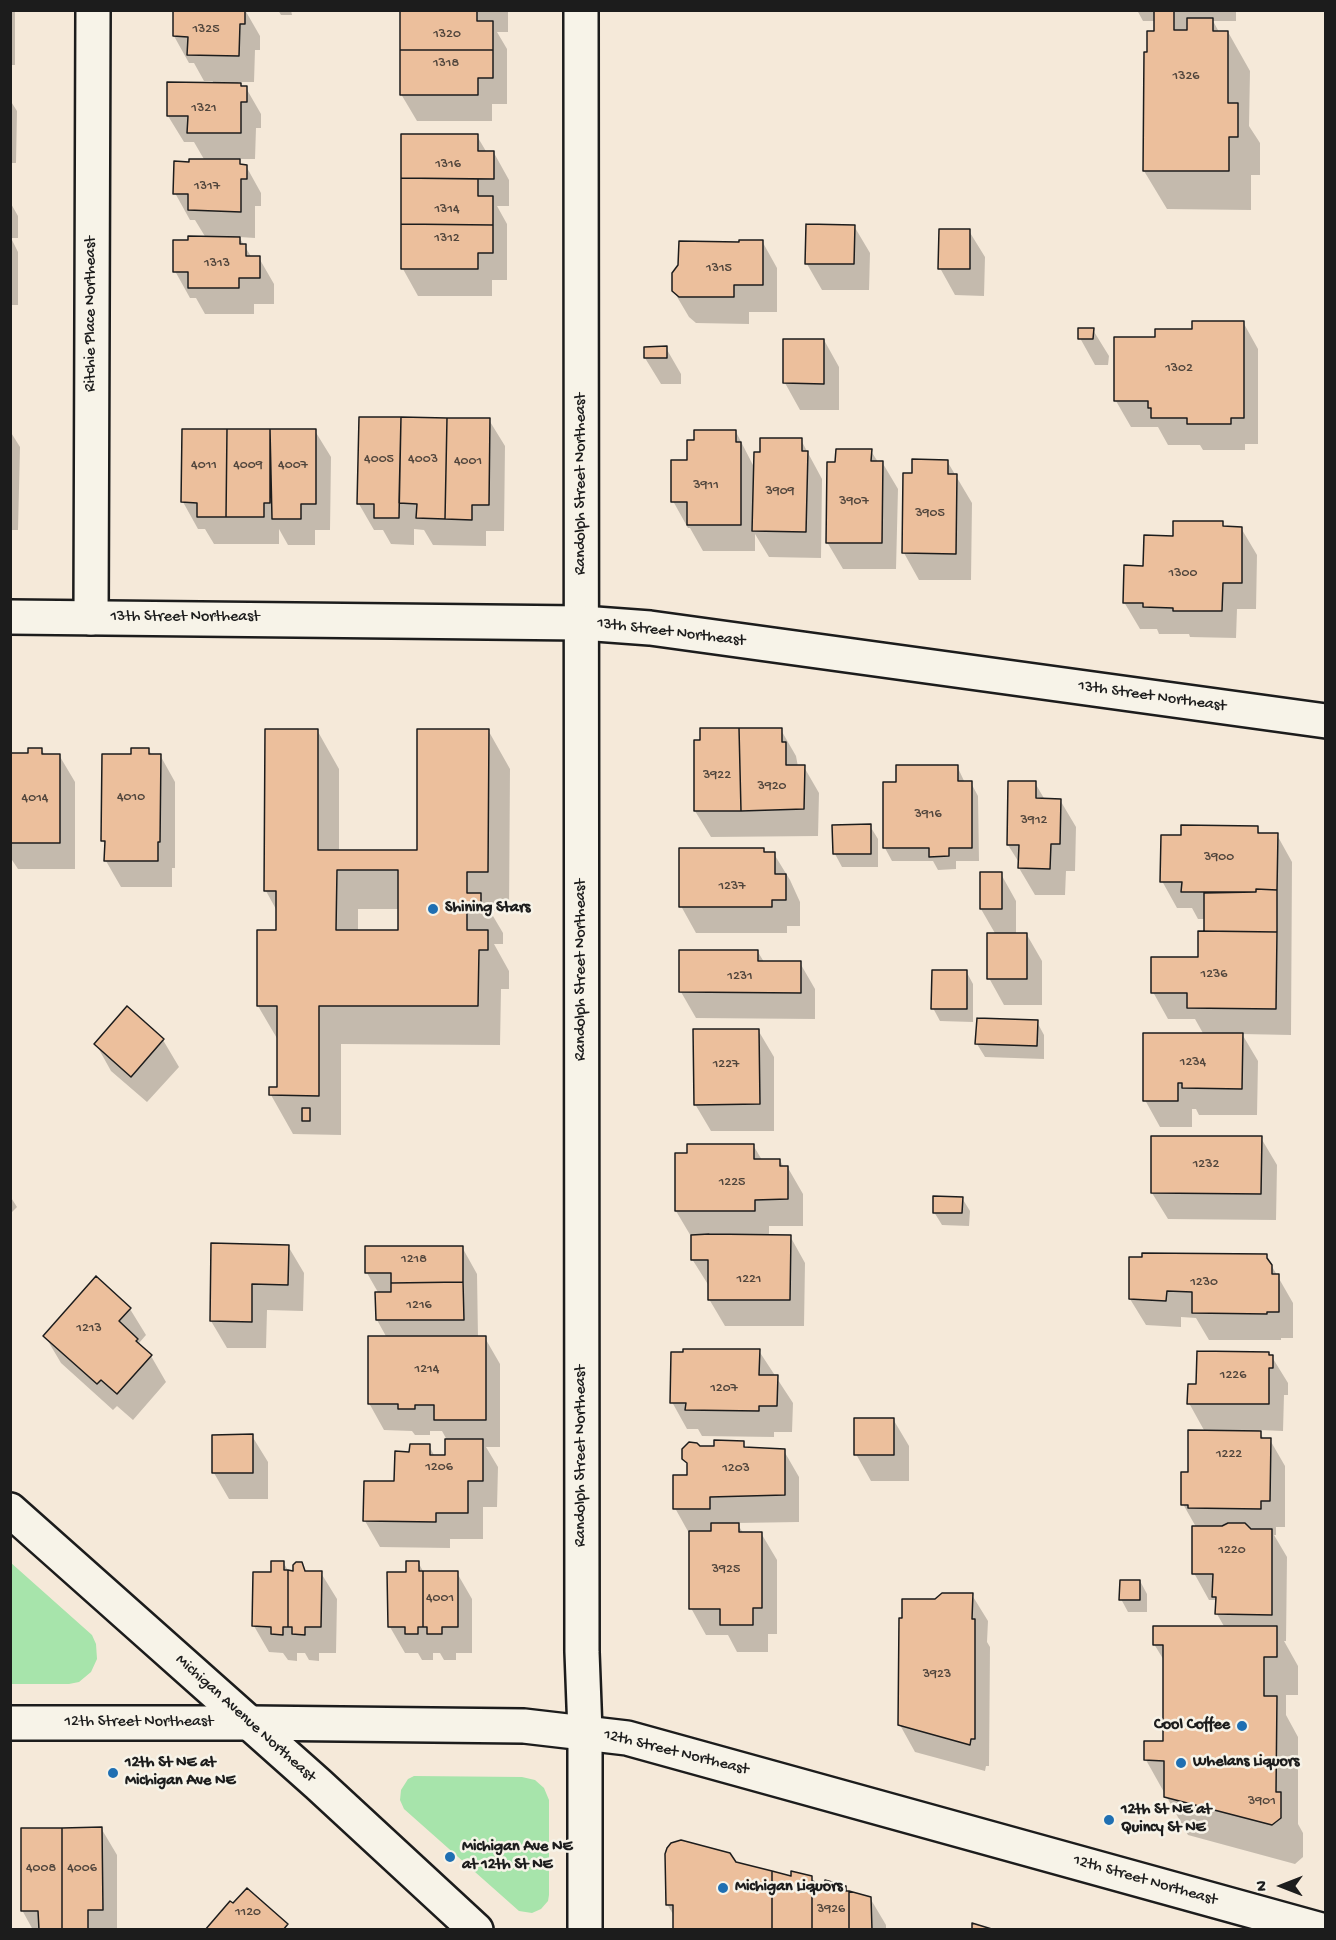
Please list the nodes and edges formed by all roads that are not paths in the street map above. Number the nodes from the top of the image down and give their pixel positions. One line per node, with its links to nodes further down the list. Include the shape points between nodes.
1 (93, 10): 4 (street, Ritchie Place Northeast)
2 (581, 10): 5 (street, Randolph Street Northeast)
3 (10, 617): 4 (street, 13th Street Northeast)
4 (91, 618): 5 (street, 13th Street Northeast)
5 (582, 623): 6 (street, 13th Street Northeast, via 650,628); 10 (street, Randolph Street Northeast)
6 (1326, 720)
7 (10, 1510): 8 (street, Michigan Avenue Northeast)
8 (250, 1723): 9 (street, 12th Street Northeast); 10 (street, 12th Street Northeast, via 504,1725); 11 (street, Michigan Avenue Northeast)
9 (10, 1724)
10 (585, 1732): 12 (street, Randolph Street Northeast); 13 (street, 12th Street Northeast, via 627,1738)
11 (476, 1929)
12 (585, 1929)
13 (1321, 1929)

